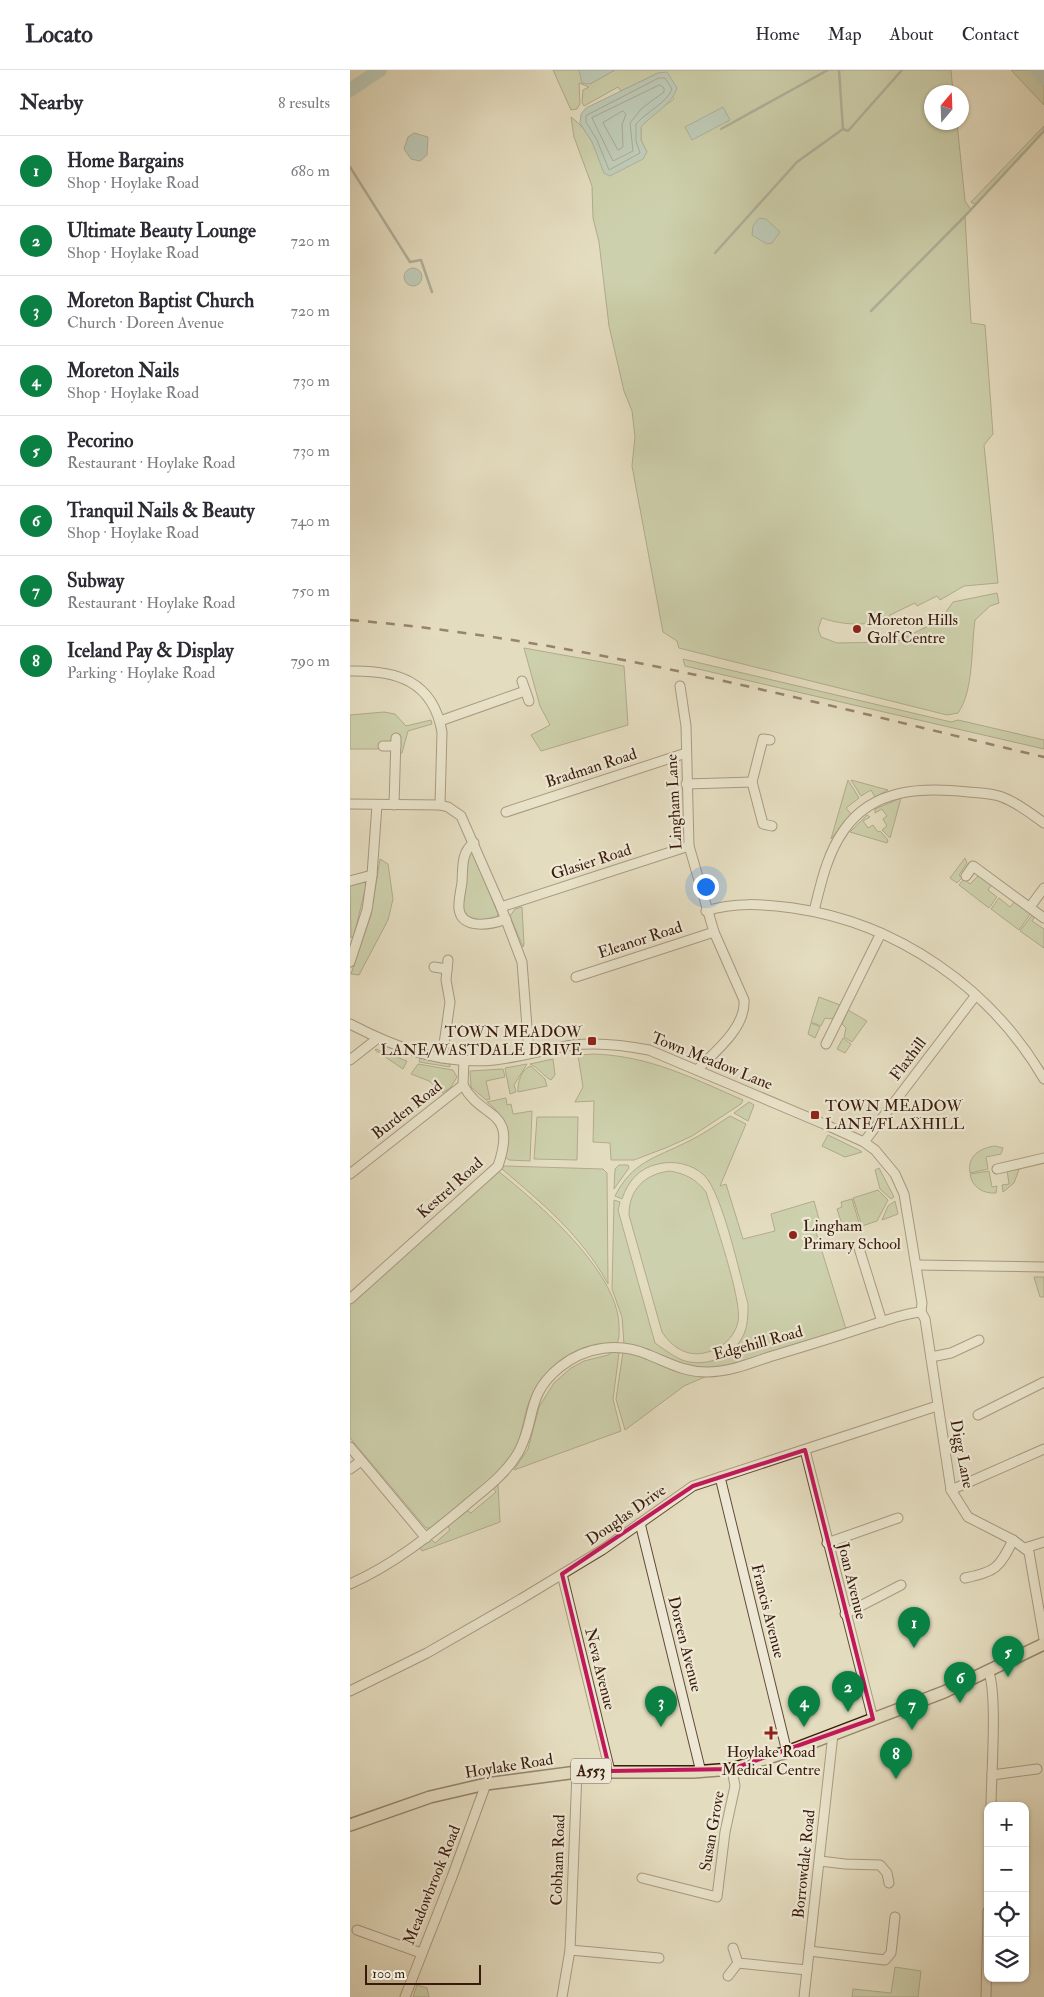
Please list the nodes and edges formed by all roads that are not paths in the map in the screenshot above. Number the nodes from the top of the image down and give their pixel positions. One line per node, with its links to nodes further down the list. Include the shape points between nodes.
1 (350, 671): 6 (street, via 394,674 415,684 430,700)
2 (522, 680): 4 (street)
3 (680, 686): 9 (street, Lingham Lane)
4 (525, 691): 5 (street); 6 (street)
5 (529, 701)
6 (440, 721): 15 (street)
7 (770, 740): 10 (street, via 763,739)
8 (383, 746): 14 (street, via 396,742)
9 (686, 753): 11 (street, Lingham Lane); 16 (street, Bradman Road)
10 (752, 782): 11 (street); 18 (street, via 763,824)
11 (686, 784): 20 (street, Lingham Lane)
12 (350, 804): 13 (street)
13 (377, 805): 14 (street); 21 (street)
14 (394, 805): 15 (street)
15 (440, 805): 19 (street, via 448,806 461,816)
16 (506, 812)
17 (1044, 823): 28 (street, via 1017,804 997,795 929,788 898,793 867,808 844,829 826,863)
18 (772, 826)
19 (474, 843): 25 (street); 30 (street, via 464,852 461,916 469,922 491,924)
20 (689, 846): 25 (street, Glasier Road); 27 (street, Lingham Lane)
21 (372, 875): 23 (street); 33 (street, via 367,910)
22 (966, 876): 26 (street, via 973,866)
23 (350, 881)
24 (1044, 888): 26 (street)
25 (501, 906): 30 (street)
26 (1030, 908): 29 (street)
27 (706, 911): 28 (street, via 734,905 757,905); 31 (street, Lingham Lane)
28 (814, 911): 32 (street)
29 (1044, 918)
30 (506, 919): 41 (street, via 522,962)
31 (714, 932): 36 (street, Eleanor Road); 45 (street, Lingham Lane, via 744,1000 745,1010 730,1035)
32 (881, 933): 37 (street, via 922,954); 40 (street)
33 (353, 944): 34 (street)
34 (350, 962)
35 (434, 967): 42 (street, via 447,965 450,1002)
36 (576, 977)
37 (976, 995): 46 (street, via 1015,1037); 48 (street, Flaxhill)
38 (350, 1024): 39 (street, Town Meadow Lane)
39 (378, 1038): 42 (street, Town Meadow Lane, via 401,1048); 43 (street)
40 (826, 1044)
41 (529, 1053): 44 (street, Town Meadow Lane, via 496,1060); 45 (street, Town Meadow Lane, via 589,1044 619,1045 656,1052)
42 (442, 1058): 44 (street, Town Meadow Lane)
43 (350, 1060)
44 (464, 1060): 47 (street, Burden Road)
45 (698, 1069): 48 (street, Town Meadow Lane)
46 (1044, 1079)
47 (463, 1084): 51 (street, Burden Road); 55 (street, Kestrel Road, via 467,1093 500,1123 504,1145 498,1166)
48 (864, 1142): 53 (street, Town Meadow Lane, via 882,1158 900,1184 911,1224)
49 (1044, 1158): 50 (street)
50 (998, 1169)
51 (350, 1174)
52 (858, 1245): 57 (street)
53 (917, 1265): 54 (street); 56 (street, Digg Lane)
54 (1044, 1267)
55 (350, 1299)
56 (921, 1312): 57 (street, Edgehill Road); 59 (street, Digg Lane)
57 (882, 1322): 72 (street, Edgehill Road, via 728,1370 690,1371 620,1347 577,1355 547,1379 538,1392 519,1450 502,1475)
58 (979, 1340): 59 (street, via 951,1353)
59 (931, 1356): 61 (street, Digg Lane)
60 (1044, 1382): 62 (street)
61 (937, 1406): 65 (street, Douglas Drive); 69 (street, Digg Lane)
62 (978, 1415)
63 (350, 1447): 66 (street)
64 (1044, 1449): 69 (street)
65 (805, 1450): 68 (street, Douglas Drive); 75 (street, Joan Avenue)
66 (362, 1460): 67 (street); 72 (street)
67 (350, 1469)
68 (720, 1476): 71 (street, Douglas Drive, via 693,1486); 88 (street, Francis Avenue)
69 (951, 1490): 73 (street, Digg Lane, via 968,1517)
70 (898, 1518): 75 (street)
71 (640, 1523): 77 (street, Douglas Drive); 93 (street, Doreen Avenue)
72 (426, 1538): 79 (street, Edgehill Road, via 374,1574)
73 (1013, 1540): 76 (street, Digg Lane); 78 (street, via 997,1568 987,1574)
74 (1044, 1542): 76 (street)
75 (827, 1543): 81 (street, Joan Avenue)
76 (1025, 1548): 82 (street, via 1029,1552)
77 (562, 1574): 85 (street, Douglas Drive, via 427,1653); 91 (street, Neva Avenue)
78 (965, 1578)
79 (350, 1584)
80 (901, 1586): 81 (street)
81 (844, 1614): 86 (street, Joan Avenue)
82 (1044, 1639)
83 (1044, 1644): 84 (main road, Hoylake Road / A553)
84 (988, 1670): 86 (main road, Hoylake Road / A553, via 944,1692); 94 (street, via 992,1677)
85 (350, 1691)
86 (873, 1719): 87 (main road, Hoylake Road / A553)
87 (834, 1734): 88 (main road, Hoylake Road / A553); 98 (street, Borrowdale Road)
88 (787, 1752): 89 (main road, Hoylake Road / A553)
89 (732, 1769): 93 (main road, Hoylake Road / A553); 99 (street, Susan Grove, via 735,1786 725,1832 717,1902)
90 (1037, 1769): 94 (street)
91 (610, 1771): 92 (main road, Hoylake Road / A553); 93 (main road, Hoylake Road / A553)
92 (577, 1772): 95 (main road, Hoylake Road / A553); 105 (street, Cobham Road)
93 (701, 1772)
94 (992, 1774): 96 (street)
95 (486, 1784): 97 (main road, Hoylake Road / A553, via 415,1802); 107 (street, Meadowbrook Road)
96 (991, 1802)
97 (350, 1825)
98 (820, 1861): 100 (street, via 880,1865 887,1873); 106 (street, Borrowdale Road)
99 (642, 1878)
100 (889, 1883)
101 (895, 1917): 106 (street, via 891,1954 885,1960)
102 (357, 1930): 107 (street)
103 (987, 1937): 115 (street)
104 (733, 1948): 109 (street)
105 (570, 1950): 108 (street); 113 (street, Cobham Road)
106 (809, 1951): 110 (street, Borrowdale Road)
107 (421, 1952): 112 (street, Meadowbrook Road)
108 (659, 1958)
109 (738, 1963): 110 (street); 111 (street)
110 (807, 1970): 114 (street, Borrowdale Road)
111 (728, 1976)
112 (405, 1997)
113 (562, 1997)
114 (804, 1997)
115 (986, 1997)

